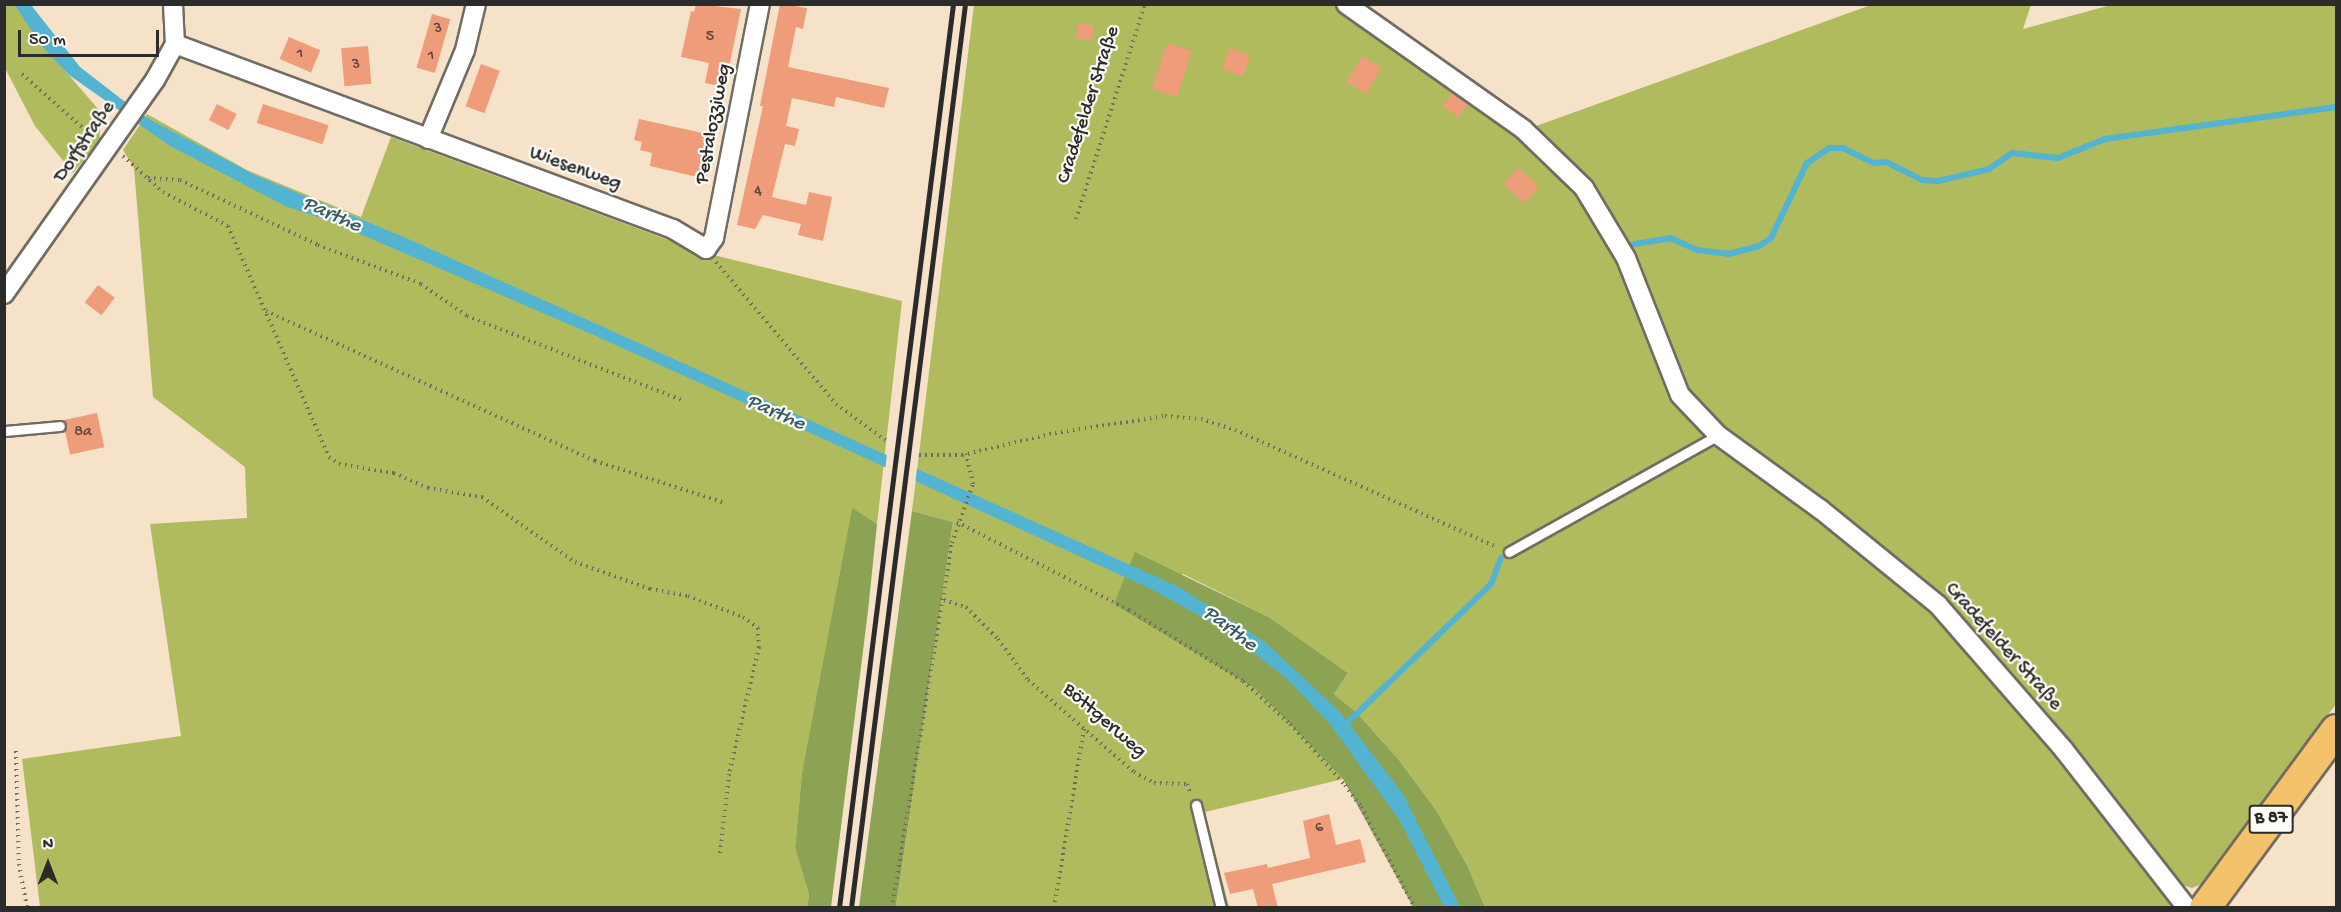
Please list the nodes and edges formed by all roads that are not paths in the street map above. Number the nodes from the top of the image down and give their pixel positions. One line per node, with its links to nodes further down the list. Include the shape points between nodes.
1 (173, 4): 5 (street)
2 (476, 4): 6 (street, via 465,50)
3 (760, 4): 7 (street, Pestalozziweg, via 714,238)
4 (1346, 4): 11 (street, Cradefelder Straße, via 1523,129 1584,188 1626,258 1680,395)
5 (175, 44): 6 (street, Wiesenweg); 8 (street, Dorfstraße, via 155,80)
6 (428, 139): 7 (street, Wiesenweg, via 673,229)
7 (706, 249)
8 (4, 294)
9 (60, 426): 10 (lane)
10 (4, 430)
11 (1718, 435): 12 (lane); 16 (street, Cradefelder Straße, via 1820,509 1938,605 2064,750)
12 (1509, 552)
13 (2337, 730): 17 (main road, B 87)
14 (1196, 805): 15 (lane)
15 (1221, 908)
16 (2187, 908)
17 (2205, 908)

